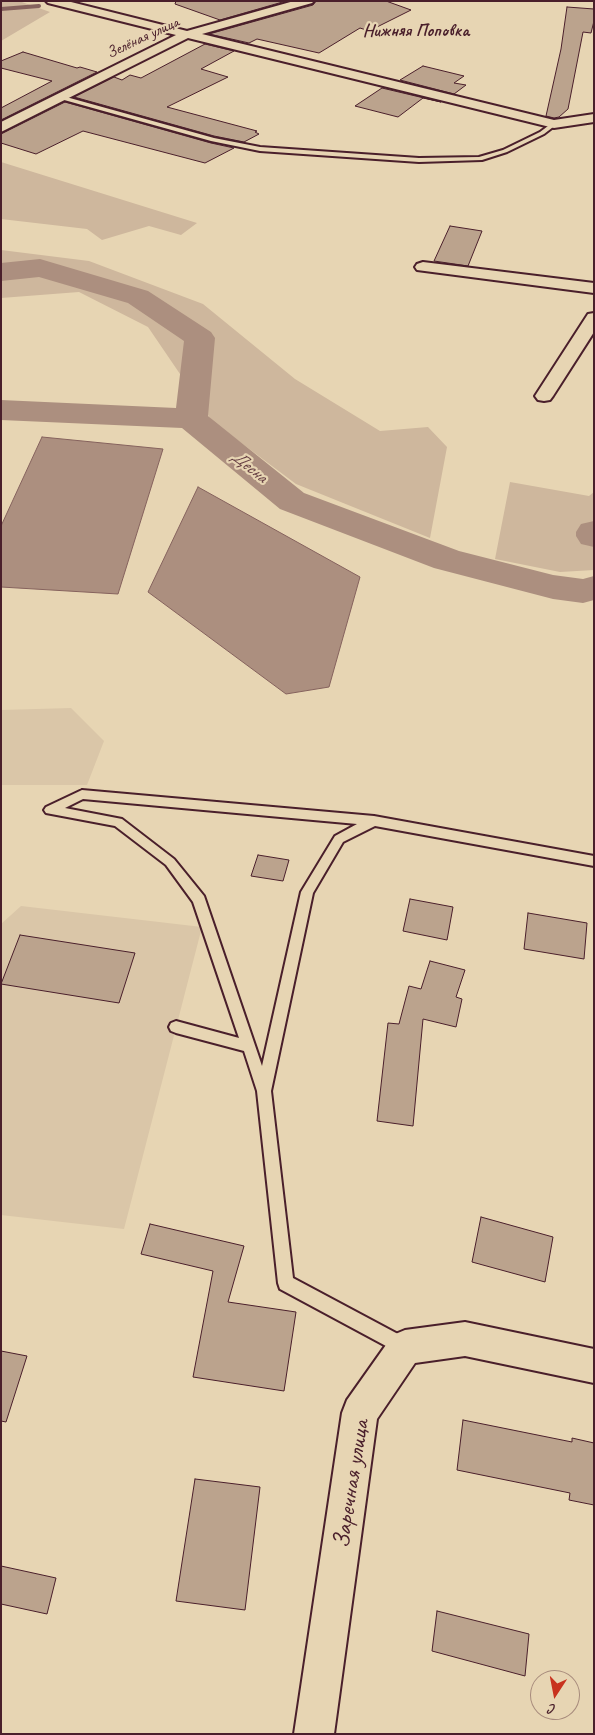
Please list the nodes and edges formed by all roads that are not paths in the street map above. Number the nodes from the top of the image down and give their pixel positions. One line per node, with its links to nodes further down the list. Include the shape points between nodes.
1 (52, 1): 3 (street)
2 (308, 1): 3 (street, Зелёная улица)
3 (185, 35): 4 (street, Зелёная улица); 6 (street)
4 (59, 97): 6 (lane, via 212,140 260,149 419,160 480,159 512,148); 7 (street, Зелёная улица)
5 (594, 118): 6 (street)
6 (554, 124)
7 (1, 128)
8 (423, 267): 9 (street)
9 (594, 288)
10 (594, 318): 11 (street)
11 (544, 396)
12 (374, 821): 13 (lane); 15 (lane, via 82,794 50,810 118,822 170,862 199,900); 16 (lane, via 339,839 307,892)
13 (594, 861)
14 (176, 1027): 15 (lane)
15 (250, 1047): 16 (lane)
16 (264, 1091): 17 (lane, via 286,1283)
17 (405, 1347): 18 (street, via 466,1339); 19 (street, Заречная улица, via 360,1414)
18 (594, 1366)
19 (314, 1734)

